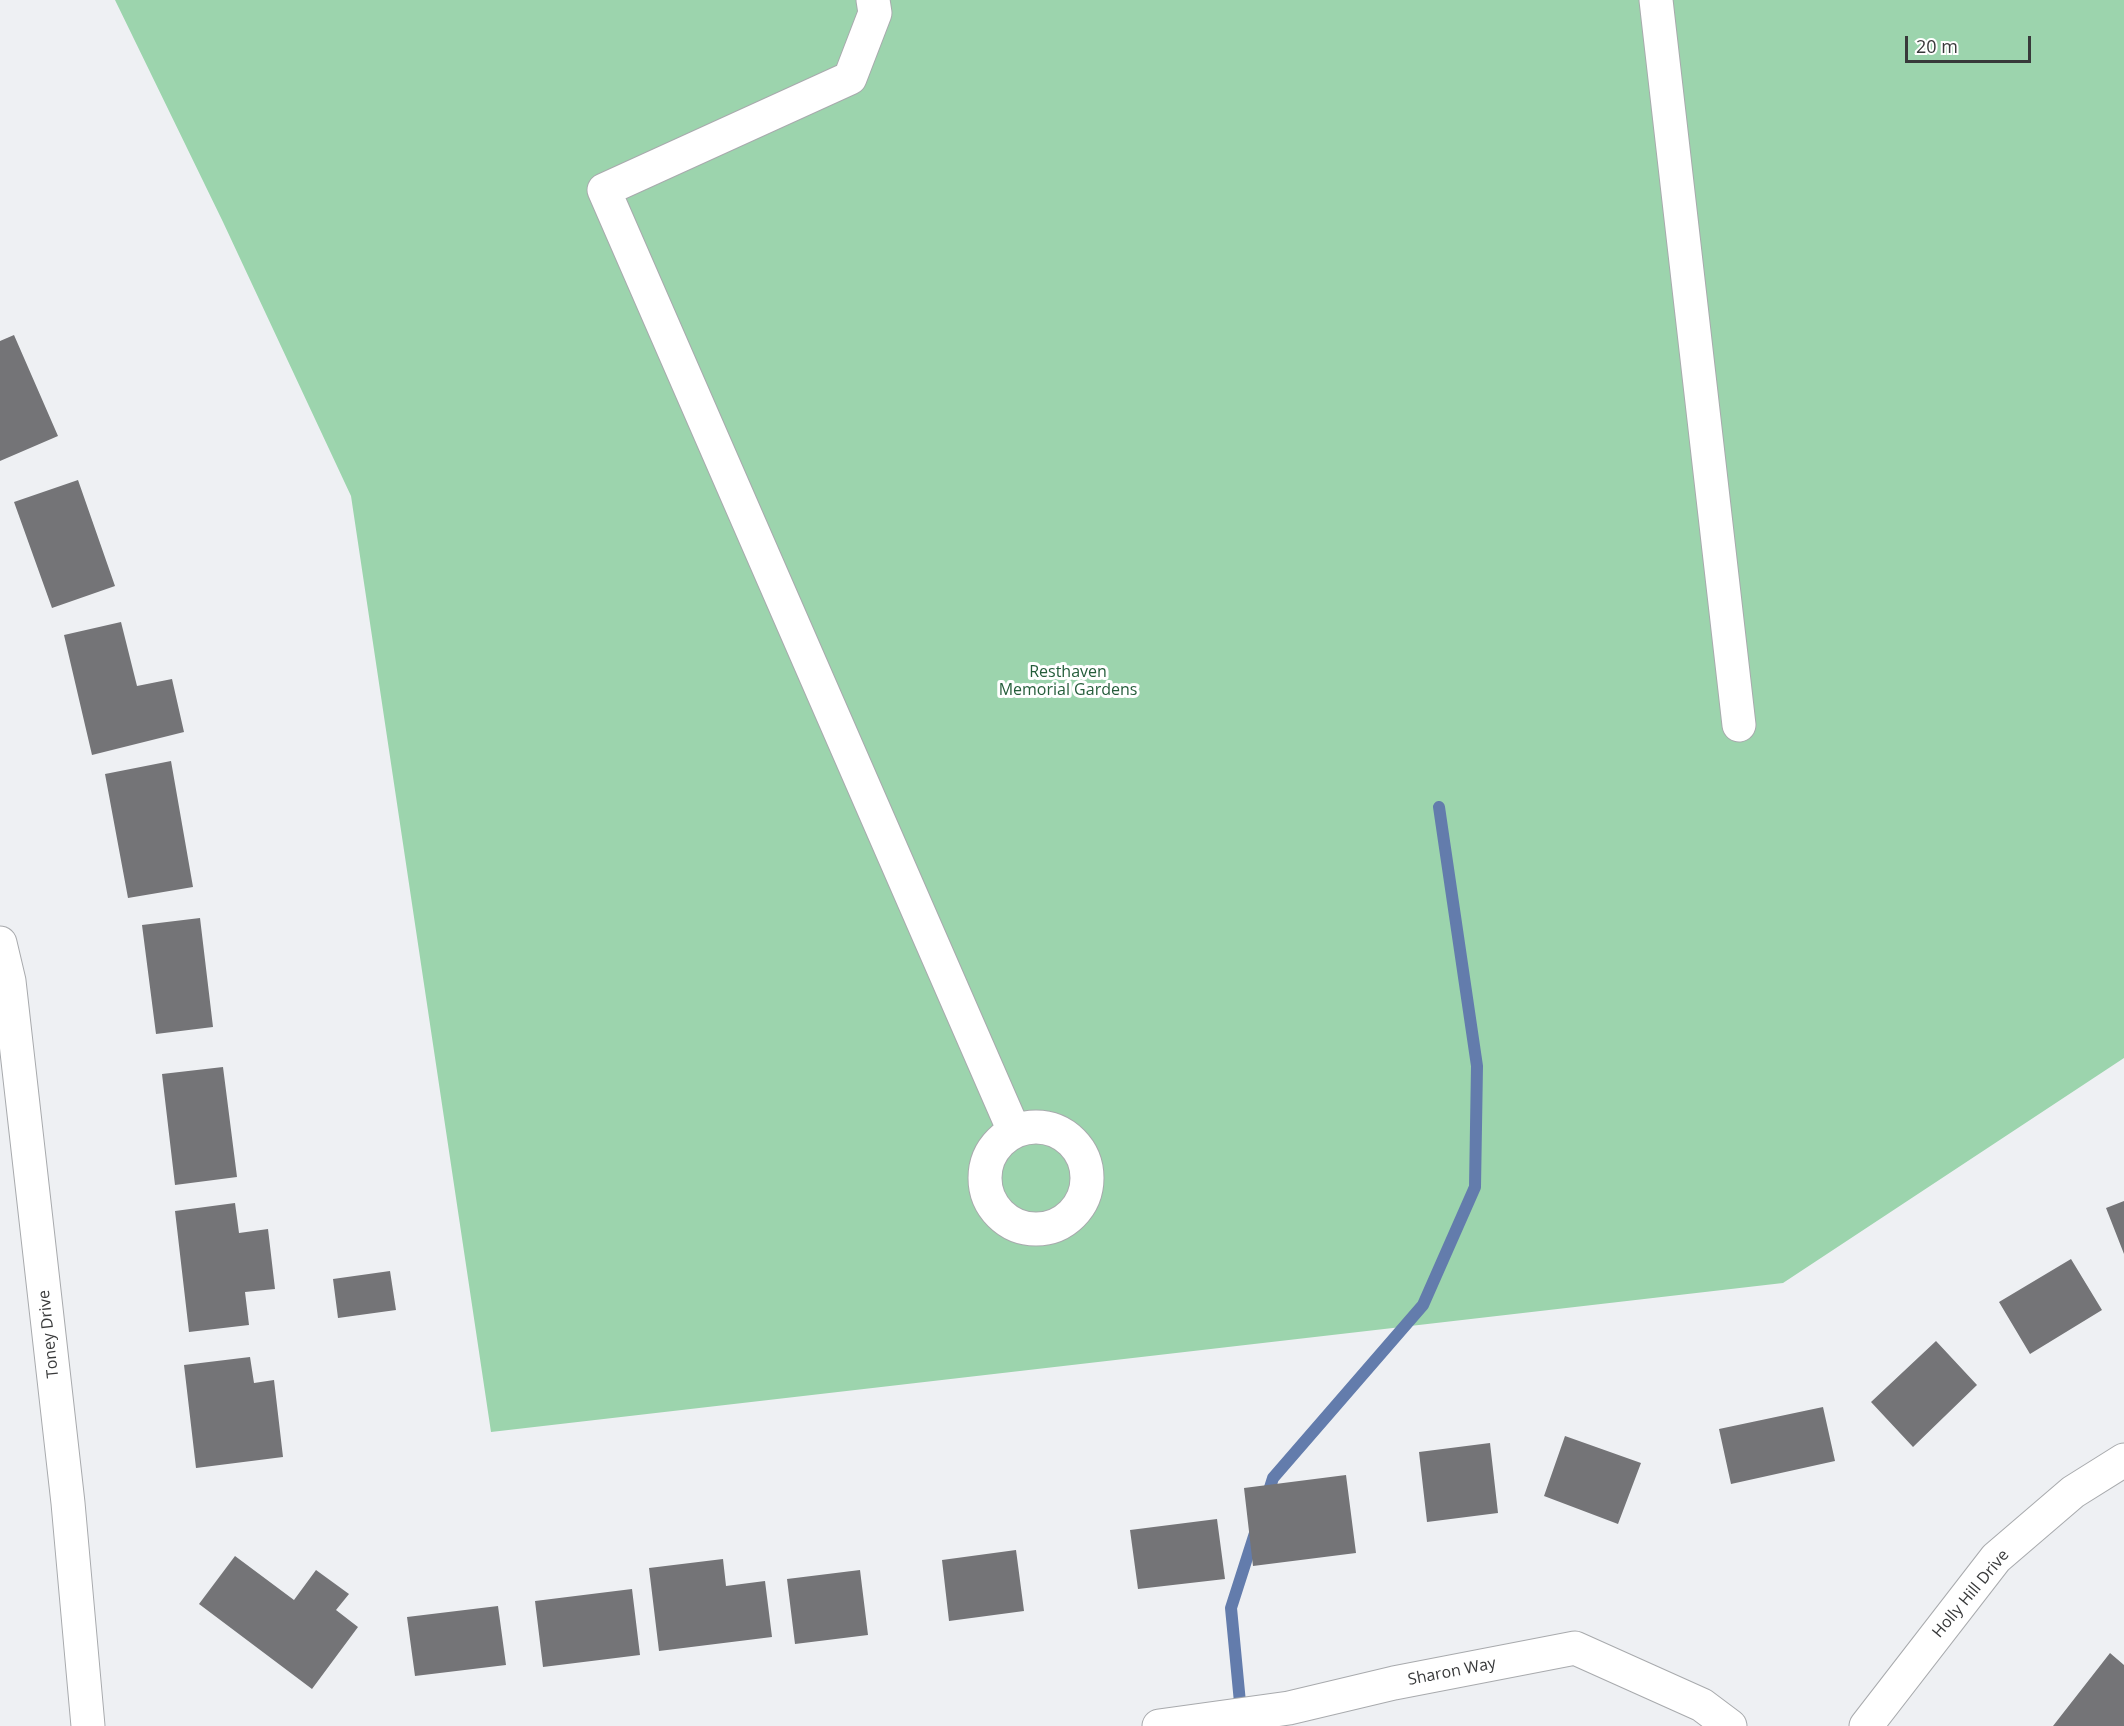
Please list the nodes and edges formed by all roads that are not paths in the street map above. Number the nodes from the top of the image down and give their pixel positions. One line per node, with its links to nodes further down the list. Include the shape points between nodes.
1 (873, 0): 5 (street, via 875,13 850,78 604,190)
2 (1656, 0): 3 (street)
3 (1739, 725)
4 (0, 943): 7 (street, Toney Drive, via 9,981 69,1503)
5 (1014, 1131)
6 (2124, 1460): 10 (street, Holly Hill Drive, via 2073,1492 1996,1558)
7 (88, 1726)
8 (1159, 1726): 9 (street, Sharon Way, via 1289,1708 1575,1648 1702,1705)
9 (1730, 1726)
10 (1866, 1726)

